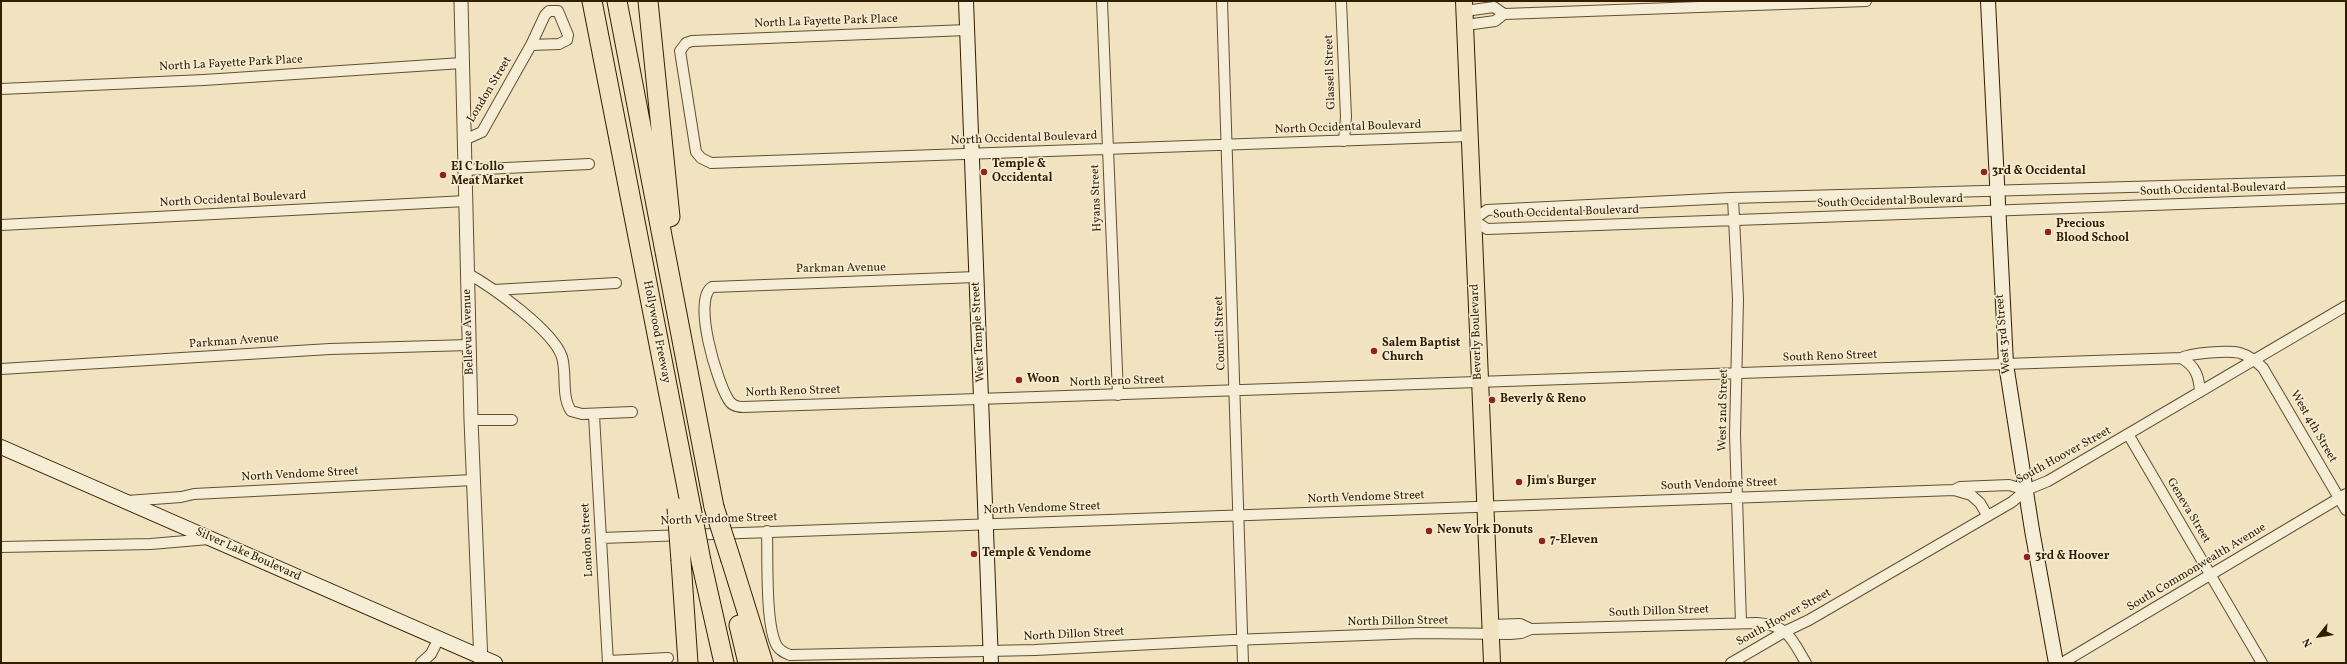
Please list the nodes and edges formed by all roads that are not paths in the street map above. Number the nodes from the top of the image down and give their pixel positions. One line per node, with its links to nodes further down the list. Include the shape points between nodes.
1 (461, 1): 17 (street, Bellevue Avenue)
2 (592, 1): 67 (highway, Hollywood Freeway, via 674,423)
3 (617, 1): 42 (highway, Hollywood Freeway)
4 (648, 1): 42 (highway)
5 (966, 1): 14 (main road, West Temple Street)
6 (1102, 1): 23 (street, Hyans Street)
7 (1222, 1): 22 (street, Council Street)
8 (1341, 1): 21 (street, Glassell Street, via 1346,117)
9 (1866, 1): 11 (street)
10 (1988, 1): 28 (main road, West 3rd Street)
11 (1631, 5): 13 (street)
12 (1465, 12): 13 (street, via 1494,7); 13 (street, via 1494,21); 19 (main road, Beverly Boulevard)
13 (1504, 14)
14 (966, 30): 15 (street, North La Fayette Park Place, via 700,40); 24 (main road, West Temple Street)
15 (686, 43): 24 (street, North Occidental Boulevard, via 680,51 696,152 704,161 710,163)
16 (531, 45): 20 (street, London Street, via 482,132)
17 (462, 63): 18 (street, North La Fayette Park Place, via 206,80); 20 (street, Bellevue Avenue)
18 (1, 88)
19 (1470, 136): 21 (street, North Occidental Boulevard); 33 (main road, Beverly Boulevard)
20 (464, 140): 26 (street, Bellevue Avenue)
21 (1344, 141): 22 (street, North Occidental Boulevard)
22 (1227, 145): 23 (street, North Occidental Boulevard); 50 (street, Council Street, via 1236,378)
23 (1108, 150): 24 (street, North Occidental Boulevard); 52 (street, Hyans Street)
24 (971, 155): 37 (main road, West Temple Street)
25 (589, 164): 26 (street)
26 (464, 170): 31 (street, Bellevue Avenue)
27 (2346, 181): 28 (street, South Occidental Boulevard)
28 (1997, 190): 29 (street, South Occidental Boulevard); 32 (main road, West 3rd Street)
29 (1733, 198): 33 (street, South Occidental Boulevard, via 1487,210); 34 (street, West 2nd Street)
30 (2346, 198): 32 (street, South Occidental Boulevard)
31 (466, 201): 35 (street, North Occidental Boulevard); 36 (street, Bellevue Avenue)
32 (1997, 211): 34 (street, South Occidental Boulevard); 46 (main road, West 3rd Street)
33 (1473, 220): 34 (street, South Occidental Boulevard, via 1487,229); 49 (main road, Beverly Boulevard)
34 (1733, 220): 48 (street, West 2nd Street, via 1738,299)
35 (1, 225)
36 (467, 273): 39 (street); 43 (street, Bellevue Avenue)
37 (976, 277): 40 (street, Parkman Avenue, via 716,286); 53 (main road, West Temple Street)
38 (616, 283): 39 (street)
39 (494, 290): 55 (street, via 555,344 562,360 566,396 571,411)
40 (708, 290): 53 (street, North Reno Street, via 704,299 708,339 727,398 736,406)
41 (2346, 306): 45 (street, South Hoover Street)
42 (676, 307): 76 (highway, Hollywood Freeway, bridge, via 714,507)
43 (469, 345): 47 (street, Parkman Avenue, via 338,348); 56 (street, Bellevue Avenue)
44 (2181, 358): 45 (street, South Reno Street, via 2189,354 2239,352); 46 (street, South Reno Street); 51 (street, via 2194,368 2199,378)
45 (2254, 360): 51 (street, South Hoover Street); 63 (street, West 4th Street, via 2264,368)
46 (2006, 364): 48 (street, South Reno Street); 62 (main road, West 3rd Street)
47 (1, 369)
48 (1736, 374): 49 (street, South Reno Street); 64 (street, West 2nd Street)
49 (1479, 381): 50 (street, North Reno Street); 66 (main road, Beverly Boulevard)
50 (1234, 391): 52 (street, North Reno Street); 69 (street, Council Street)
51 (2200, 392): 58 (street, South Hoover Street)
52 (1118, 395): 53 (street, North Reno Street)
53 (982, 400): 71 (main road, West Temple Street)
54 (632, 412): 55 (street)
55 (594, 415): 73 (street, London Street)
56 (471, 420): 57 (street); 60 (street, Bellevue Avenue)
57 (512, 420)
58 (2128, 434): 62 (street, South Hoover Street, via 2042,484); 77 (street, Geneva Street)
59 (1, 447): 65 (main road, Silver Lake Boulevard)
60 (473, 480): 65 (street, North Vendome Street, via 194,494); 85 (street, Bellevue Avenue)
61 (1954, 490): 62 (street, via 1960,487 2009,485); 64 (street, South Vendome Street); 70 (street, via 1971,495)
62 (2026, 490): 70 (street, South Hoover Street, via 2012,502); 97 (main road, West 3rd Street)
63 (2343, 496): 68 (street, West 4th Street); 77 (street, South Commonwealth Avenue)
64 (1737, 498): 66 (street, South Vendome Street); 78 (street, West 2nd Street)
65 (127, 501): 74 (main road, Silver Lake Boulevard)
66 (1485, 507): 69 (street, North Vendome Street); 79 (main road, Beverly Boulevard)
67 (684, 508): 89 (highway, bridge, via 681,560); 90 (highway, Hollywood Freeway, bridge, via 701,561)
68 (2346, 510)
69 (1238, 515): 71 (street, North Vendome Street); 82 (street, Council Street)
70 (1988, 515): 80 (street, South Hoover Street)
71 (986, 524): 72 (street, North Vendome Street); 83 (main road, West Temple Street)
72 (767, 531): 73 (street, North Vendome Street); 83 (street, North Dillon Street, via 771,627 776,645 784,653)
73 (601, 538): 86 (street, London Street)
74 (209, 539): 75 (street, via 151,544); 81 (main road, Silver Lake Boulevard)
75 (1, 547)
76 (728, 560): 91 (highway, Hollywood Freeway); 92 (highway)
77 (2210, 575): 98 (street, South Commonwealth Avenue); 99 (street, Geneva Street)
78 (1742, 623): 79 (street, South Dillon Street, via 1531,629 1521,633); 80 (street, South Dillon Street, via 1772,624)
79 (1491, 629): 82 (street, North Dillon Street); 94 (main road, Beverly Boulevard)
80 (1786, 631): 95 (street, South Hoover Street); 96 (street)
81 (439, 638): 85 (main road, Silver Lake Boulevard); 87 (street, via 431,654)
82 (1243, 640): 83 (street, North Dillon Street); 93 (street, Council Street)
83 (991, 657)
84 (668, 658): 86 (street)
85 (481, 660): 88 (main road, Silver Lake Boulevard)
86 (608, 662)
87 (421, 663)
88 (494, 663)
89 (688, 663)
90 (724, 663)
91 (748, 663)
92 (763, 663)
93 (1244, 663)
94 (1492, 663)
95 (1731, 663)
96 (1806, 663)
97 (2056, 663)
98 (2062, 663)
99 (2262, 663)

